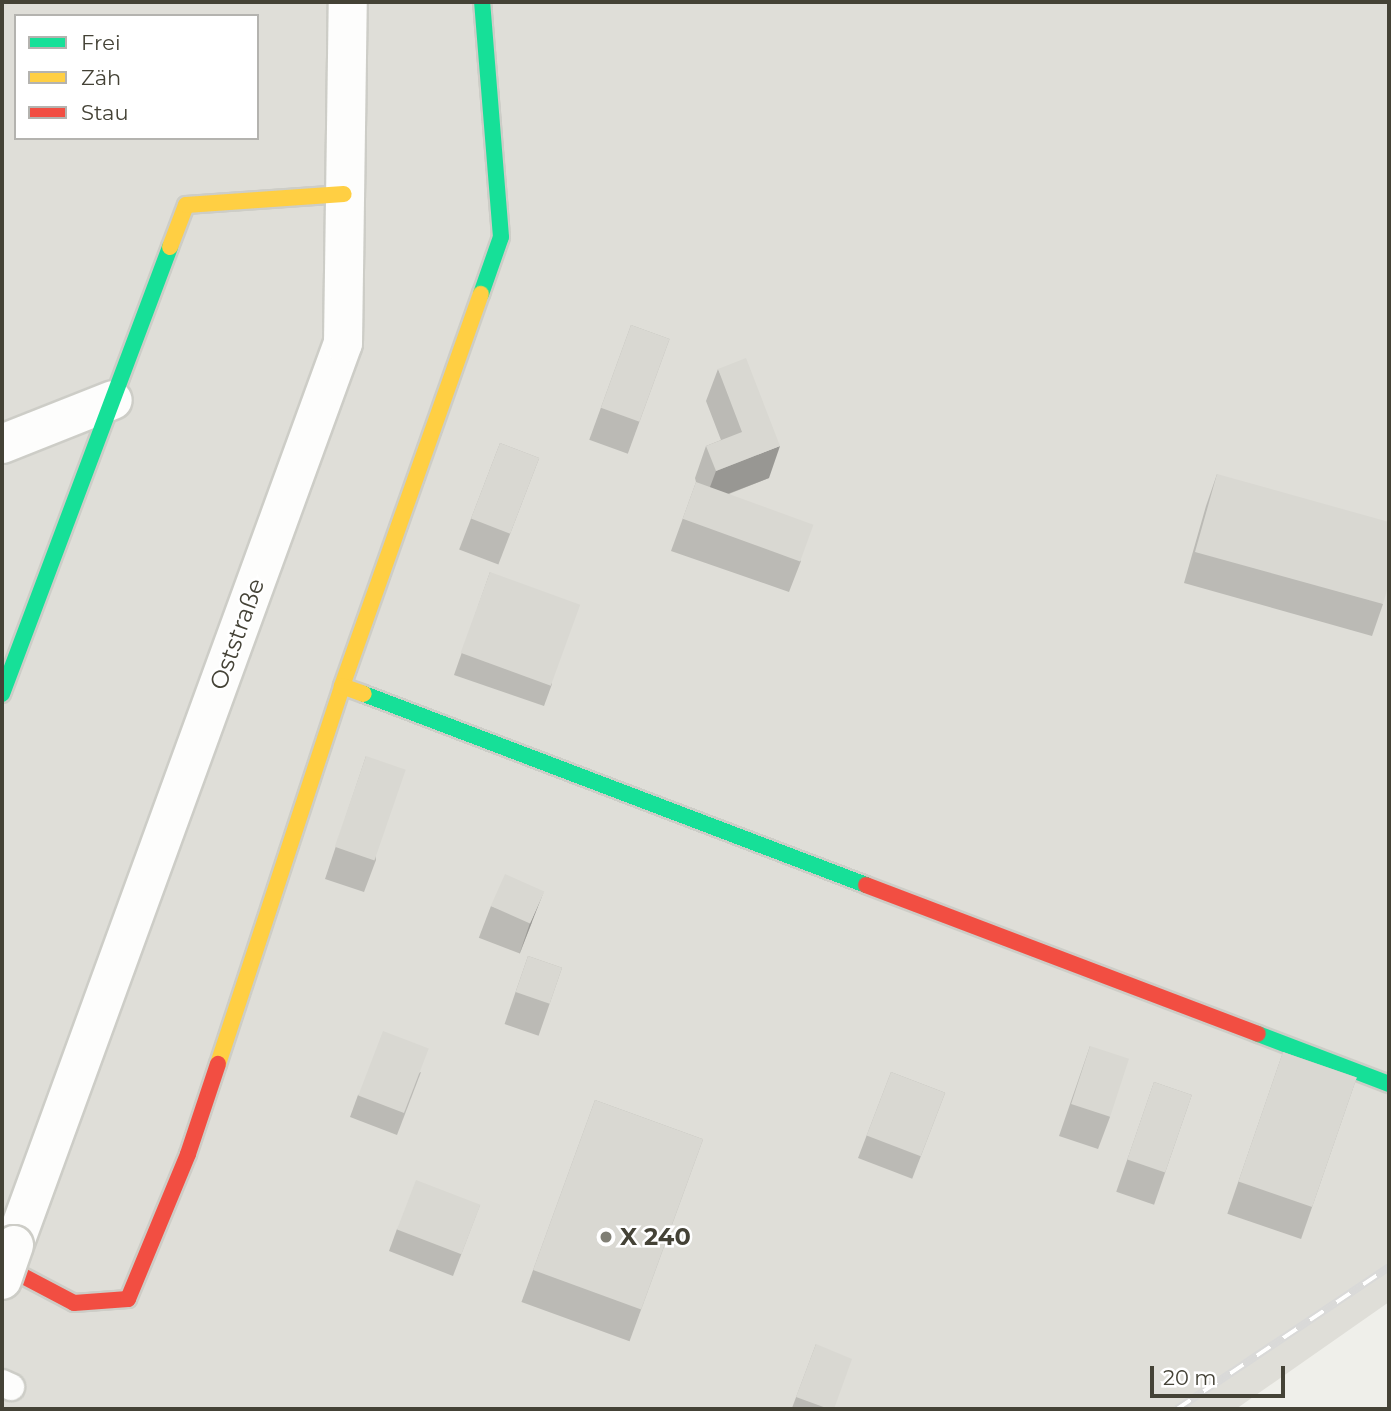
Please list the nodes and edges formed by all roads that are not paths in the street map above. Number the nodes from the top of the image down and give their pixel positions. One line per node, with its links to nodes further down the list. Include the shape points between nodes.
1 (348, 2): 3 (street, Oststraße)
2 (482, 2): 6 (street, via 501,237)
3 (344, 194): 4 (street, via 186,205); 9 (street, Oststraße, via 343,343)
4 (113, 400): 5 (street); 7 (street)
5 (2, 444)
6 (342, 686): 8 (street); 9 (street, via 188,1154 128,1299 74,1303)
7 (2, 694)
8 (1389, 1084)
9 (6, 1263)

